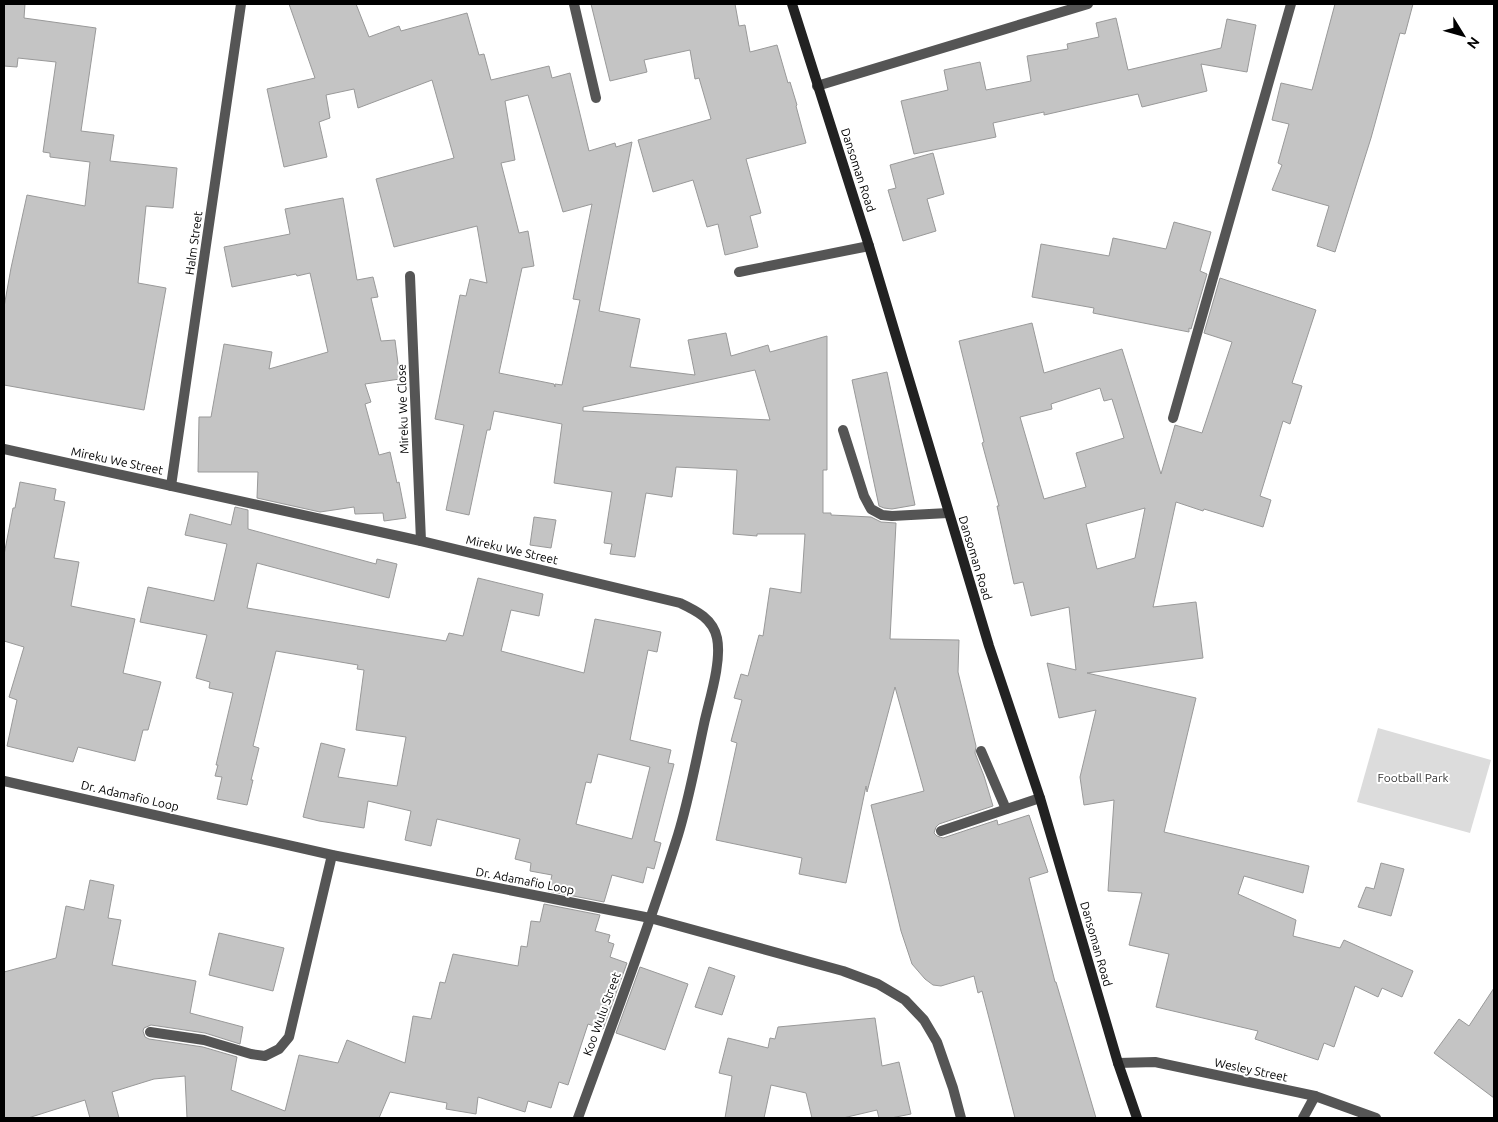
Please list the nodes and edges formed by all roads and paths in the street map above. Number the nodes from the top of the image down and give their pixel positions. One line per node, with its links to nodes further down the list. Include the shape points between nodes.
1 (241, 4): 14 (street, Halm Street)
2 (574, 4): 7 (street)
3 (792, 4): 6 (main road, Dansoman Road)
4 (1088, 4): 6 (street)
5 (1291, 4): 11 (street)
6 (817, 86): 8 (main road, Dansoman Road)
7 (596, 98)
8 (869, 246): 9 (street); 15 (main road, Dansoman Road)
9 (739, 272)
10 (410, 276): 16 (street, Mireku We Close)
11 (1173, 418)
12 (843, 430): 15 (street, via 871,510 892,516)
13 (4, 449): 14 (street, Mireku We Street)
14 (171, 486): 16 (street, Mireku We Street)
15 (948, 513): 19 (main road, Dansoman Road)
16 (421, 541): 23 (street, Mireku We Street, via 680,603 699,612 712,625 717,639 713,682 678,834)
17 (981, 751): 20 (street)
18 (4, 781): 22 (street, Dr. Adamafio Loop)
19 (1040, 798): 20 (street); 25 (main road, Dansoman Road)
20 (1006, 808): 21 (street)
21 (941, 831)
22 (332, 855): 23 (street, Dr. Adamafio Loop); 24 (street, via 289,1037 279,1049 265,1056 204,1040)
23 (650, 918): 27 (street, Koo Wulu Street); 28 (street, Dr. Adamafio Loop, via 843,971 878,984 905,1000 924,1020 937,1042)
24 (150, 1032)
25 (1118, 1063): 26 (street, Wesley Street, via 1155,1062); 29 (main road, Dansoman Road)
26 (1315, 1096): 30 (street); 31 (street, Wesley Street)
27 (578, 1118)
28 (961, 1118)
29 (1137, 1118)
30 (1303, 1118)
31 (1376, 1118)

